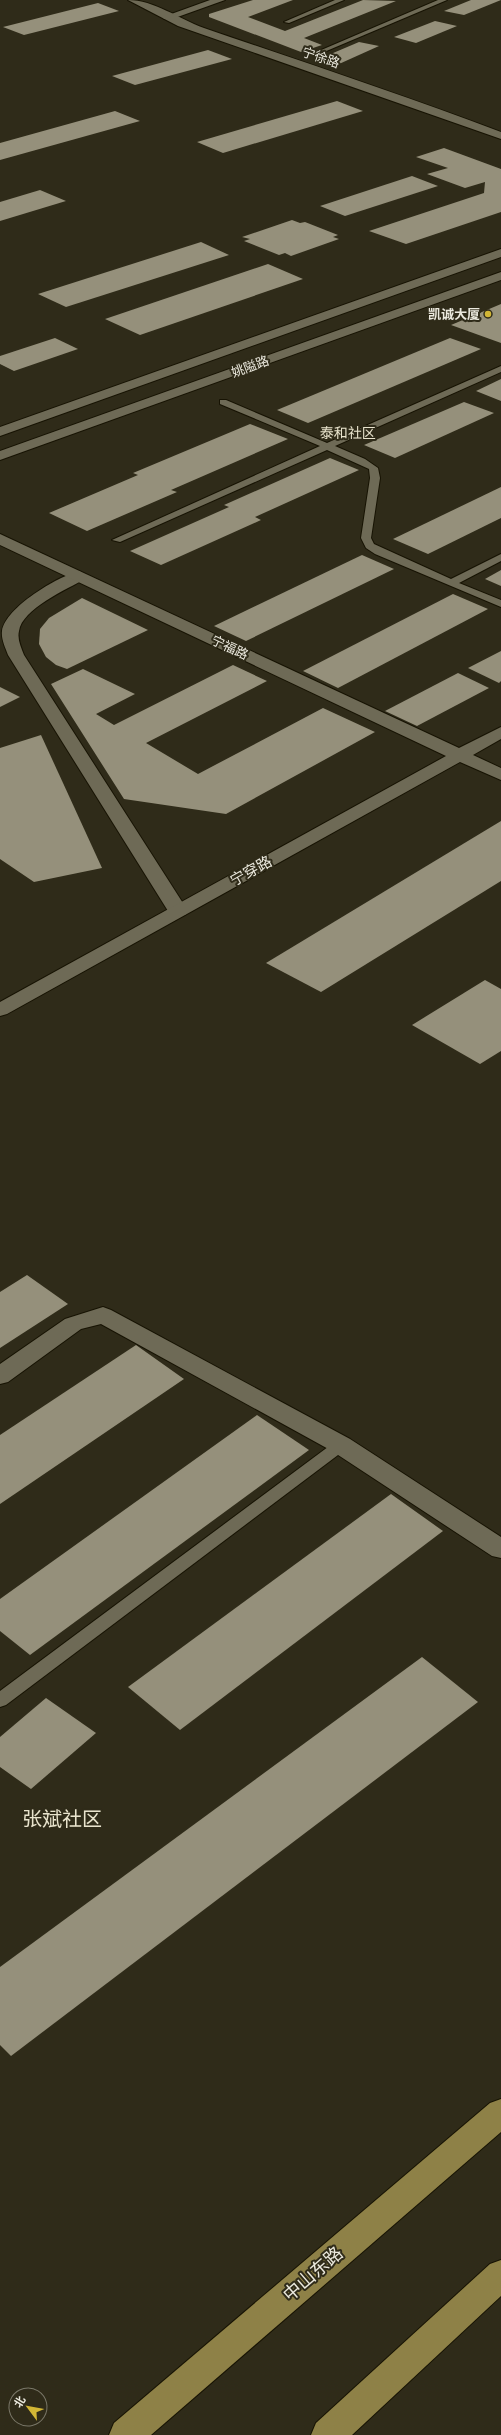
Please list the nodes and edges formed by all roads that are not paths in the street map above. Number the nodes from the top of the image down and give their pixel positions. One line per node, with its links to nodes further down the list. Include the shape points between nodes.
1 (134, 0): 7 (street, 宁徐路)
2 (220, 0): 7 (street)
3 (341, 0): 8 (lane)
4 (421, 0): 6 (lane)
5 (444, 0): 6 (lane)
6 (435, 4): 9 (lane)
7 (168, 17): 10 (street, 宁徐路)
8 (287, 22)
9 (322, 51)
10 (501, 136)
11 (501, 254): 15 (street, 姚隘路)
12 (501, 276): 17 (street, 姚隘路)
13 (501, 369): 16 (lane)
14 (223, 402): 16 (lane)
15 (0, 432)
16 (328, 446): 19 (lane); 22 (lane, via 373,468 375,478 366,538 370,546)
17 (0, 456)
18 (0, 539): 21 (street, 宁福路)
19 (117, 540)
20 (501, 557): 22 (lane)
21 (79, 576): 25 (street, 宁福路); 27 (street, via 48,594 23,613 11,627 10,637 16,655)
22 (451, 583): 23 (lane)
23 (501, 604)
24 (501, 732): 25 (street, 宁穿路)
25 (460, 756): 26 (street, 宁福路); 27 (street, 宁穿路)
26 (501, 775)
27 (178, 911): 28 (street, 宁穿路)
28 (0, 1010)
29 (0, 1376): 30 (street, via 73,1324 103,1315)
30 (341, 1445): 31 (street); 32 (lane)
31 (501, 1549)
32 (0, 1700)
33 (501, 2113): 35 (main road, 中山东路)
34 (501, 2275): 36 (main road)
35 (126, 2435)
36 (328, 2435)

